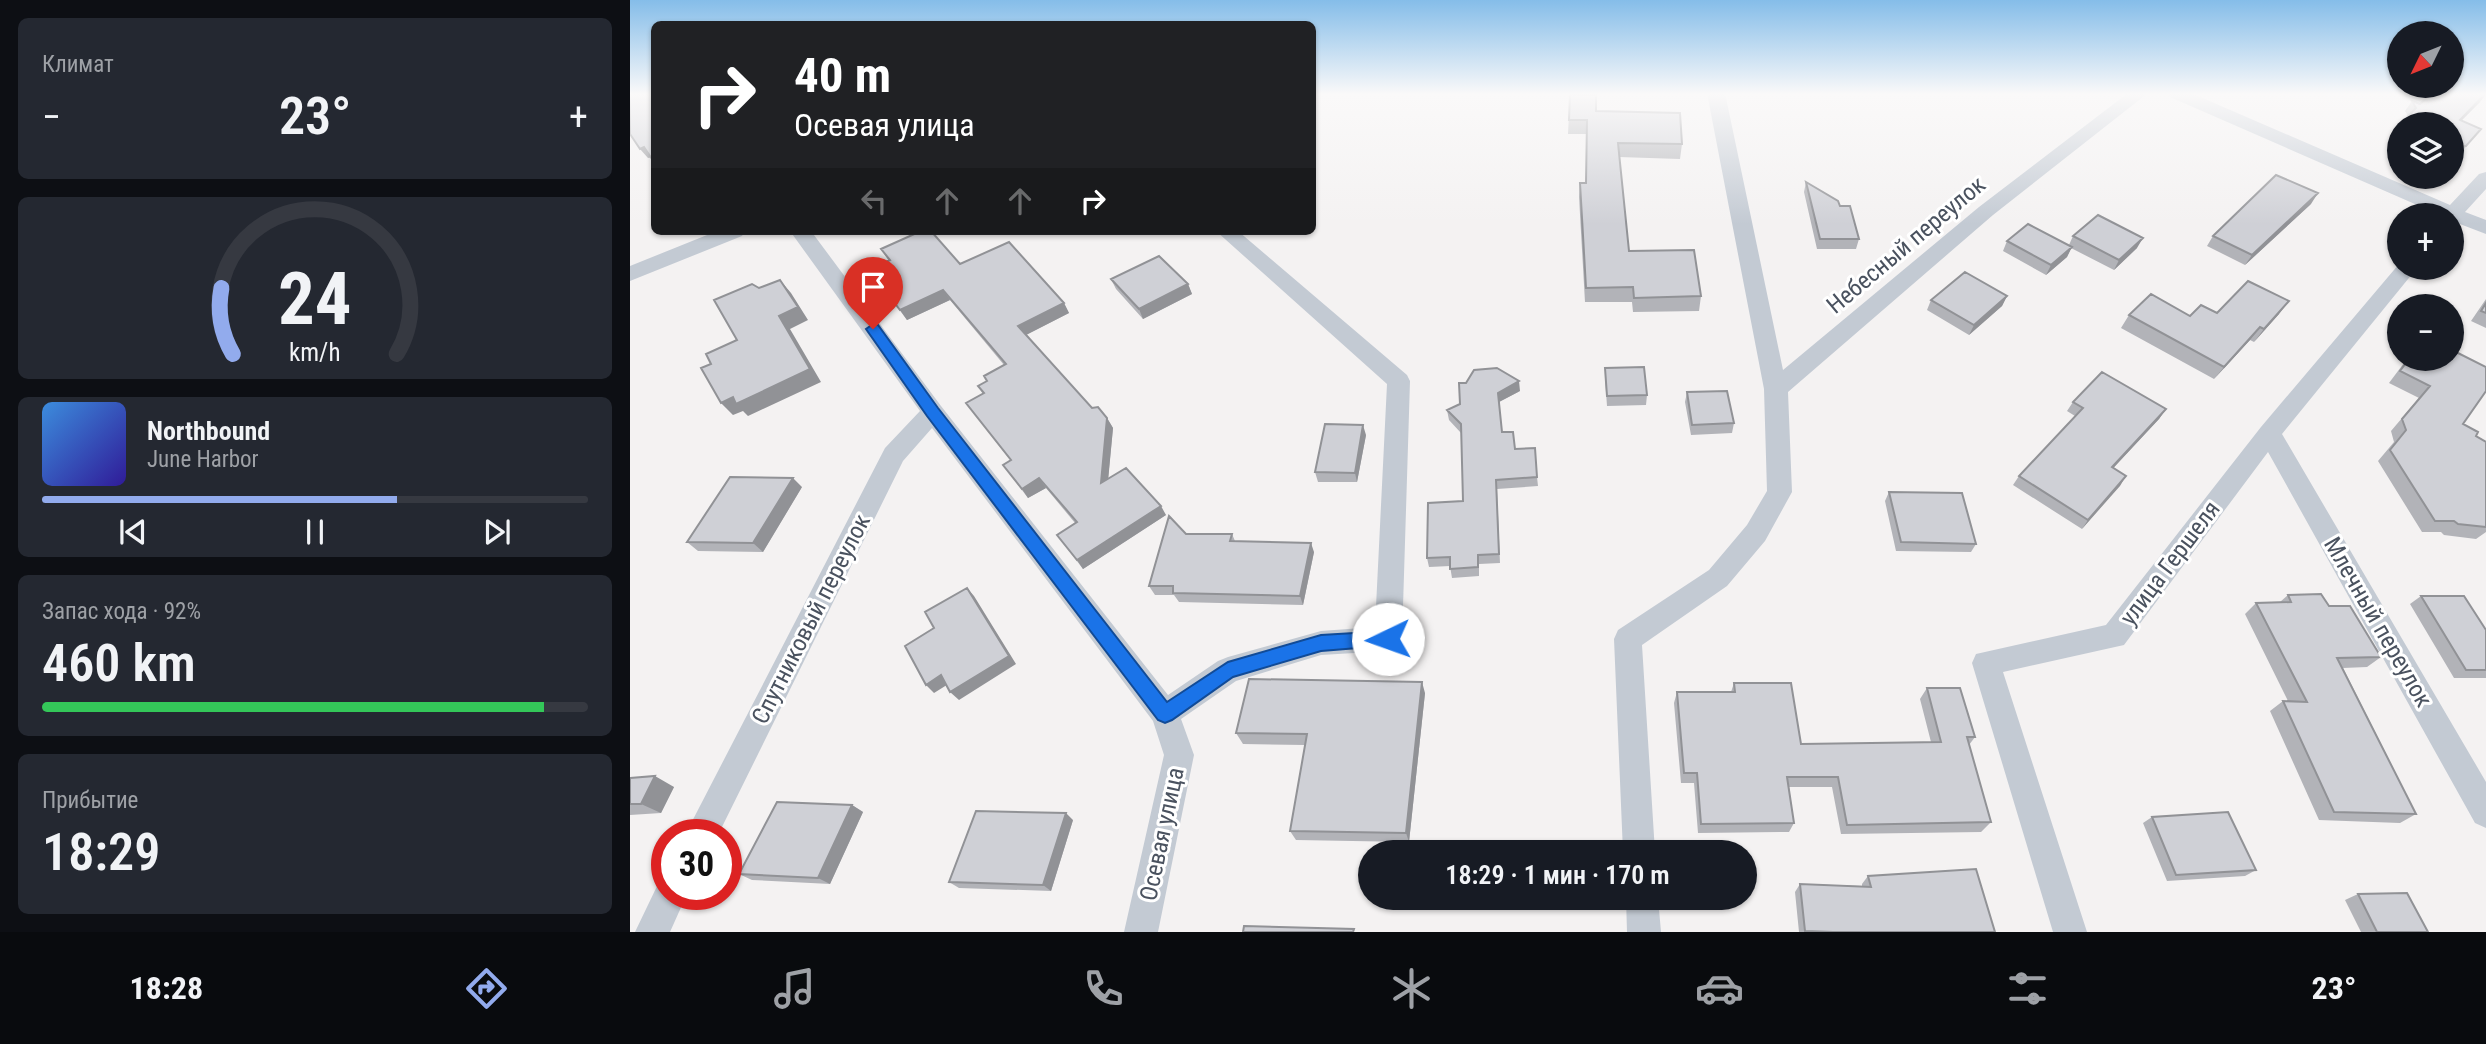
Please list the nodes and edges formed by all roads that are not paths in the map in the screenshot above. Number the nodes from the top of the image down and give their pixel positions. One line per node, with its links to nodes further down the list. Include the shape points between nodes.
1 (1725, 136): 14 (street)
2 (2083, 136): 14 (street, Небесный переулок, via 1986,211)
3 (2275, 136): 5 (street)
4 (2486, 178): 6 (street)
5 (2427, 203)
6 (2462, 203)
7 (2464, 219): 8 (street)
8 (2486, 228)
9 (725, 235): 12 (street)
10 (803, 235): 15 (street, Осевая улица)
11 (1231, 235): 17 (street, via 1399,381 1388,639 1321,643 1228,670)
12 (630, 274)
13 (2397, 280): 16 (street, улица Гершеля)
14 (1776, 388): 20 (street, via 1780,492 1756,534 1718,578 1628,639)
15 (933, 412): 17 (street, Осевая улица); 19 (street, Спутниковый переулок, via 894,455)
16 (2269, 433): 18 (street, Млечный переулок); 26 (street, улица Гершеля, via 2114,636 1986,663)
17 (1165, 714): 24 (street, Осевая улица, via 1179,755)
18 (2486, 812)
19 (709, 819)
20 (1638, 840)
21 (663, 910): 23 (street)
22 (1643, 910): 25 (street)
23 (652, 932)
24 (1141, 932)
25 (1644, 932)
26 (2070, 932)

